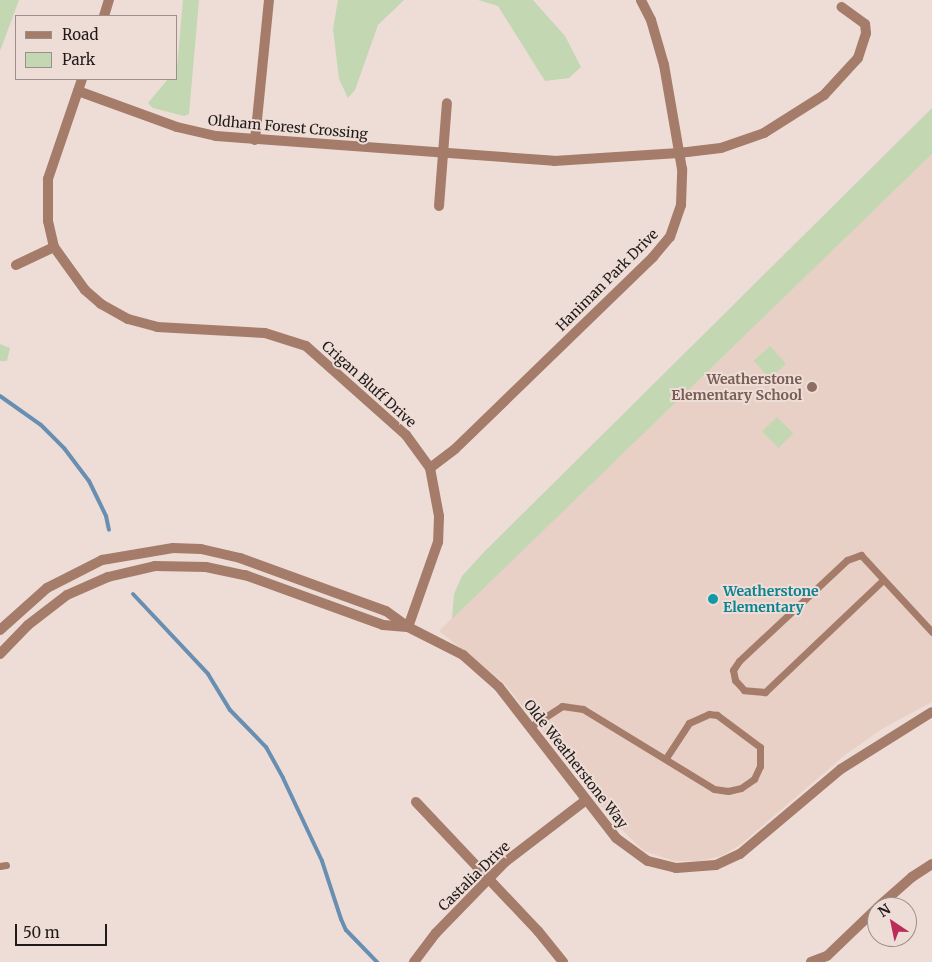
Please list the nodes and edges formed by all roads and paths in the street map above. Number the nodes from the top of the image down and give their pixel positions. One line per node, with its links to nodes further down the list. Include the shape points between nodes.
1 (109, 0): 5 (street)
2 (269, 0): 9 (street)
3 (641, 0): 10 (street, Haniman Park Drive, via 662,57)
4 (842, 7): 10 (street, Oldham Forest Crossing, via 865,24 866,33 858,58 824,95 764,133 721,148)
5 (104, 15)
6 (82, 80): 7 (street, Crigan Bluff Drive)
7 (78, 91): 9 (street, Oldham Forest Crossing, via 196,133); 13 (street, Crigan Bluff Drive, via 48,179 48,222)
8 (447, 103): 11 (street)
9 (255, 140): 11 (street, Oldham Forest Crossing)
10 (679, 153): 11 (street, Oldham Forest Crossing, via 554,161); 15 (street, Haniman Park Drive, via 682,192 670,237 455,449)
11 (442, 154): 12 (street)
12 (439, 206)
13 (54, 247): 14 (street); 15 (street, Crigan Bluff Drive, via 85,290 101,304 128,319 179,329 265,333 306,346 398,426)
14 (16, 265)
15 (430, 468): 17 (street, Crigan Bluff Drive, via 439,516 438,542)
16 (883, 580): 16 (lane, via 861,554 847,560 739,661 733,670 735,680 744,690 765,692); 19 (lane)
17 (408, 627): 18 (street, Olde Weatherstone Way, via 386,611 240,558 202,549 173,548 123,554 82,569 33,598); 20 (street, Olde Weatherstone Way, via 383,625 245,575 206,567 155,566 108,577 67,595 28,624); 22 (street, Olde Weatherstone Way, via 448,646 479,667)
18 (0, 630)
19 (932, 632)
20 (0, 654)
21 (932, 712): 24 (street, Olde Weatherstone Way, via 867,750 747,849 716,865 676,868 648,861 616,838)
22 (530, 727): 23 (lane, via 554,709 570,705 583,709); 24 (street, Olde Weatherstone Way)
23 (666, 758): 23 (lane, via 714,789 728,792 747,784 760,766 760,747 717,715 709,714 689,723)
24 (586, 800): 27 (street, Castalia Drive)
25 (416, 802): 27 (street)
26 (932, 864): 28 (street)
27 (489, 878): 31 (street, Castalia Drive, via 442,926); 32 (street)
28 (889, 897)
29 (867, 918): 30 (street)
30 (829, 959): 33 (street)
31 (414, 962)
32 (563, 962)
33 (811, 962)

